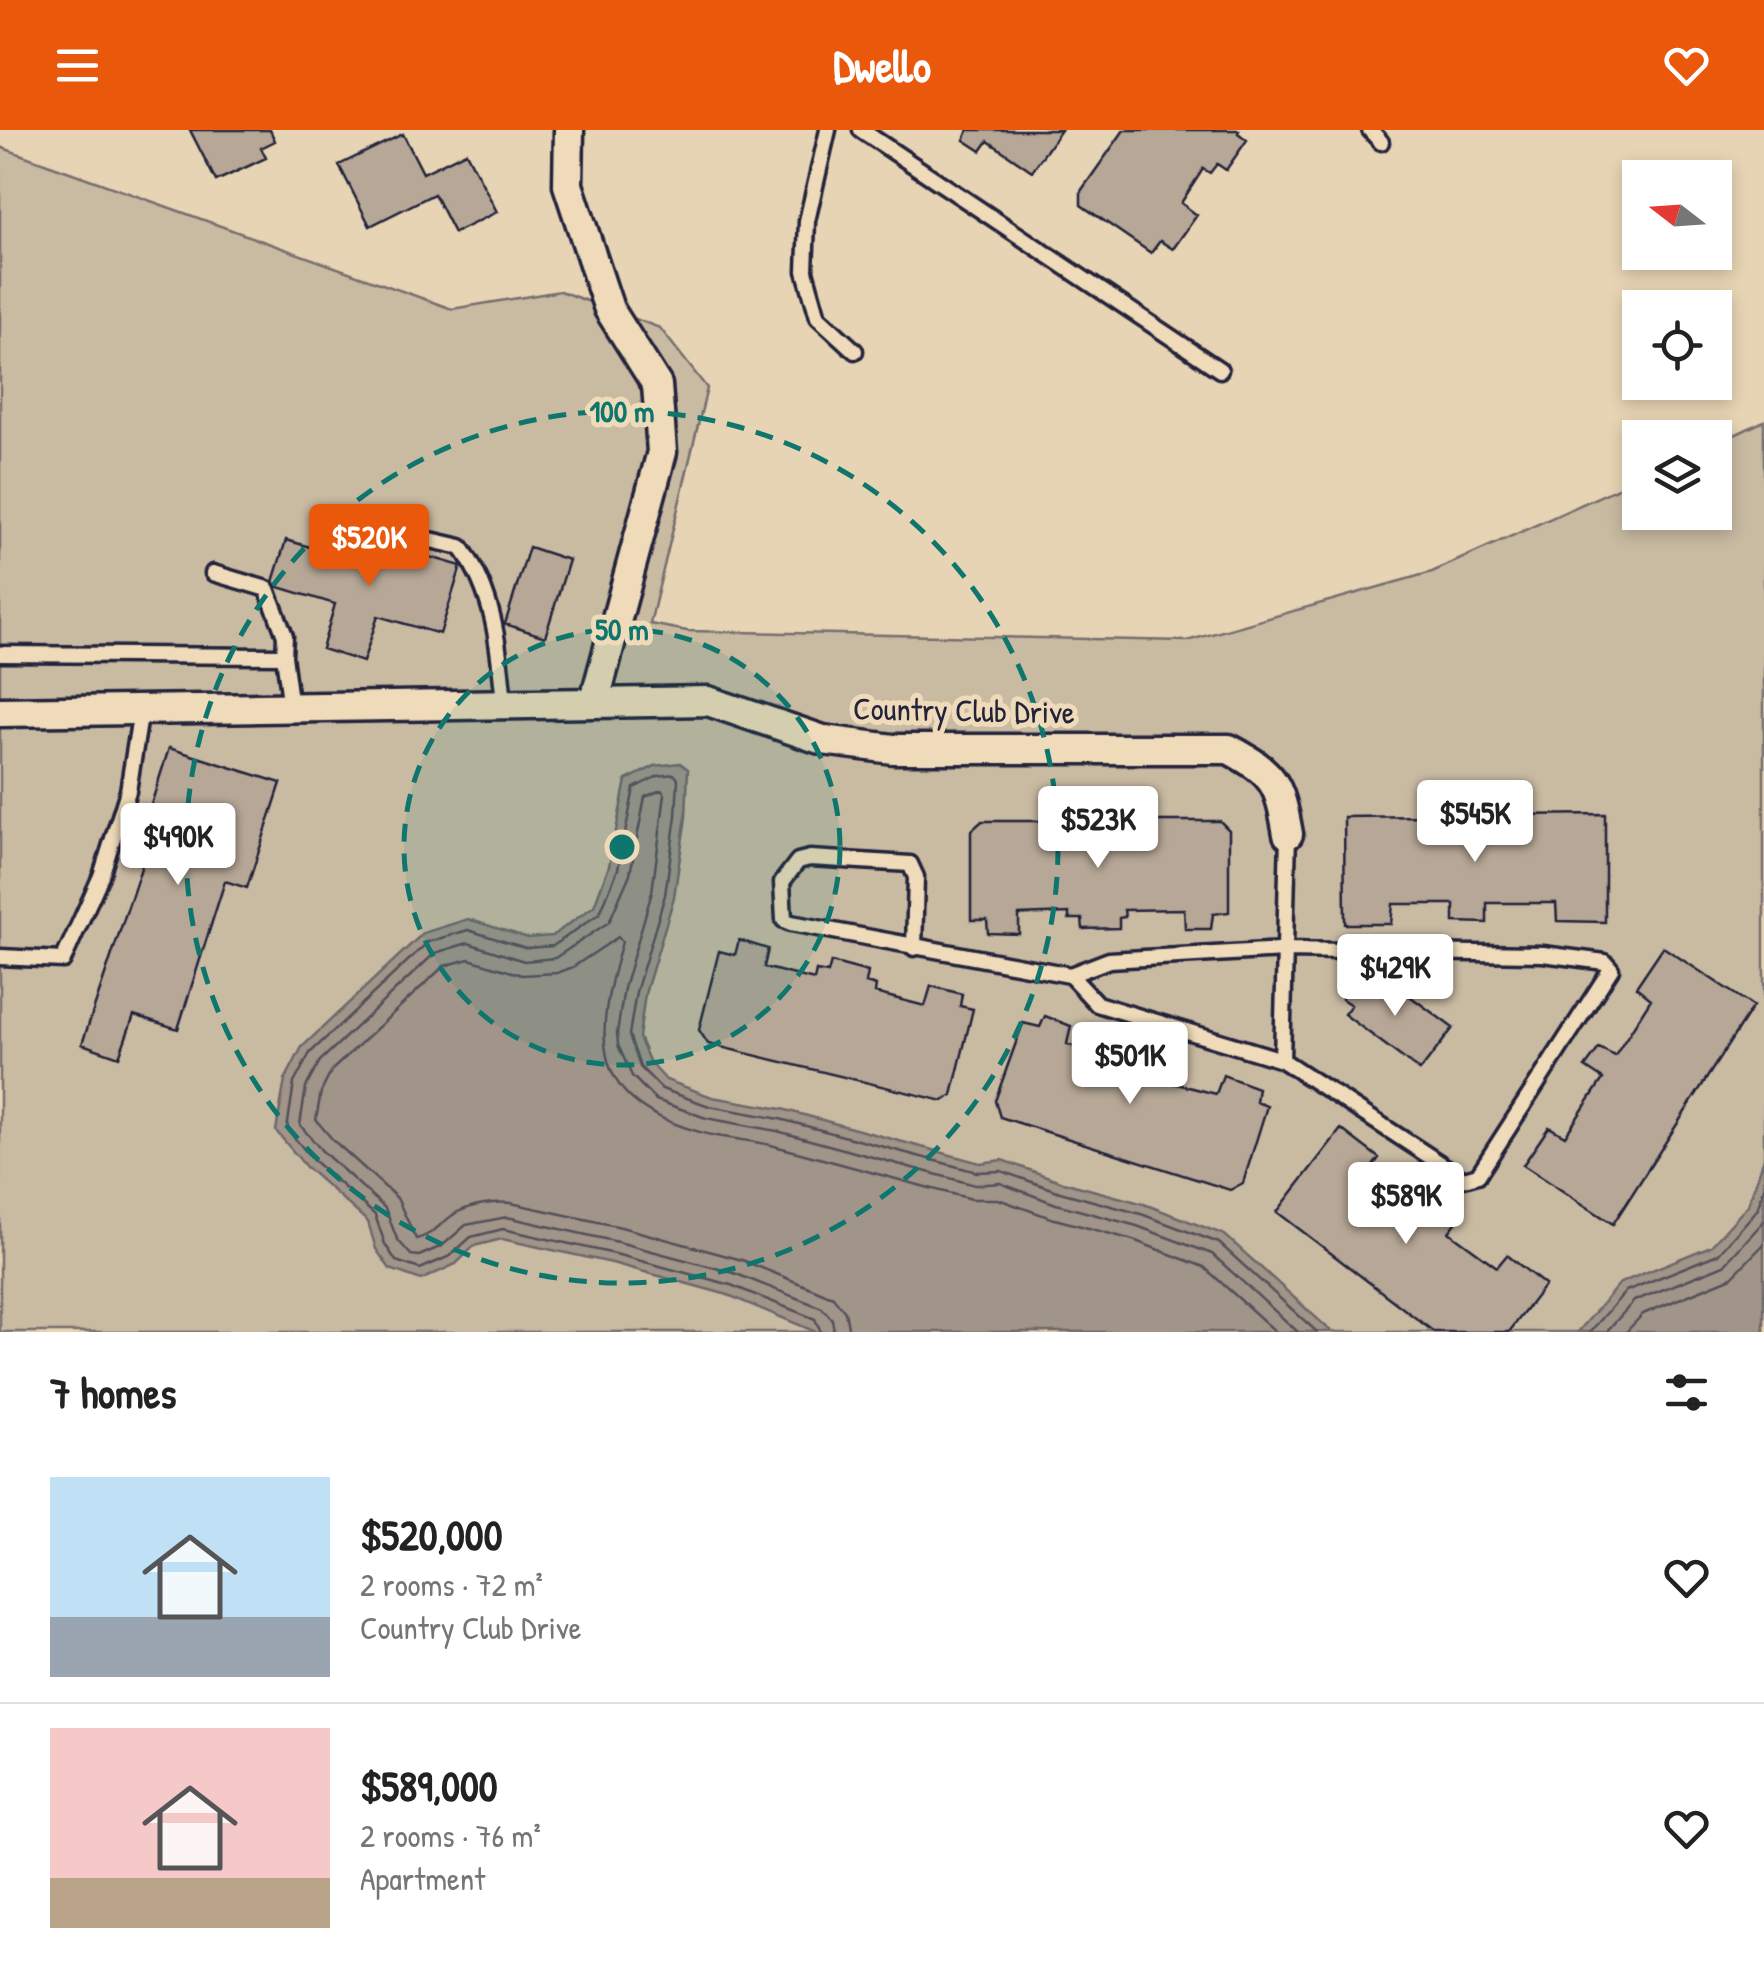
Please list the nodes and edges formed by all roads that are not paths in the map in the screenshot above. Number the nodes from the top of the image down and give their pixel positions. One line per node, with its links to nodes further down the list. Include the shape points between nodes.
1 (569, 130): 12 (street, via 568,185 610,309 657,385 662,452)
2 (828, 130): 6 (lane, via 807,222 805,271 818,317)
3 (861, 130): 7 (lane)
4 (1370, 130): 5 (lane)
5 (1381, 142)
6 (855, 350)
7 (1220, 370)
8 (400, 532): 13 (lane, via 461,547 473,564 487,594)
9 (213, 573): 11 (lane, via 267,589 286,636)
10 (0, 654): 11 (lane)
11 (284, 656): 14 (lane)
12 (594, 702): 13 (street, Country Club Drive); 17 (street, Country Club Drive, via 708,701 823,740 893,749 1229,749 1260,765 1280,792)
13 (504, 704): 14 (street, Country Club Drive)
14 (291, 708): 15 (street, Country Club Drive)
15 (141, 710): 16 (street, Country Club Drive); 20 (lane, via 128,792 101,876 63,960)
16 (0, 712)
17 (1288, 834): 19 (lane)
18 (914, 948): 18 (lane, via 784,920 782,882 798,861 810,858 910,864 916,877); 21 (lane)
19 (1284, 950): 21 (lane, via 1109,960); 22 (lane); 22 (lane, via 1543,954 1611,968 1478,1175 1464,1179)
20 (0, 957)
21 (1070, 975): 22 (lane, via 1097,1004)
22 (1282, 1060)

